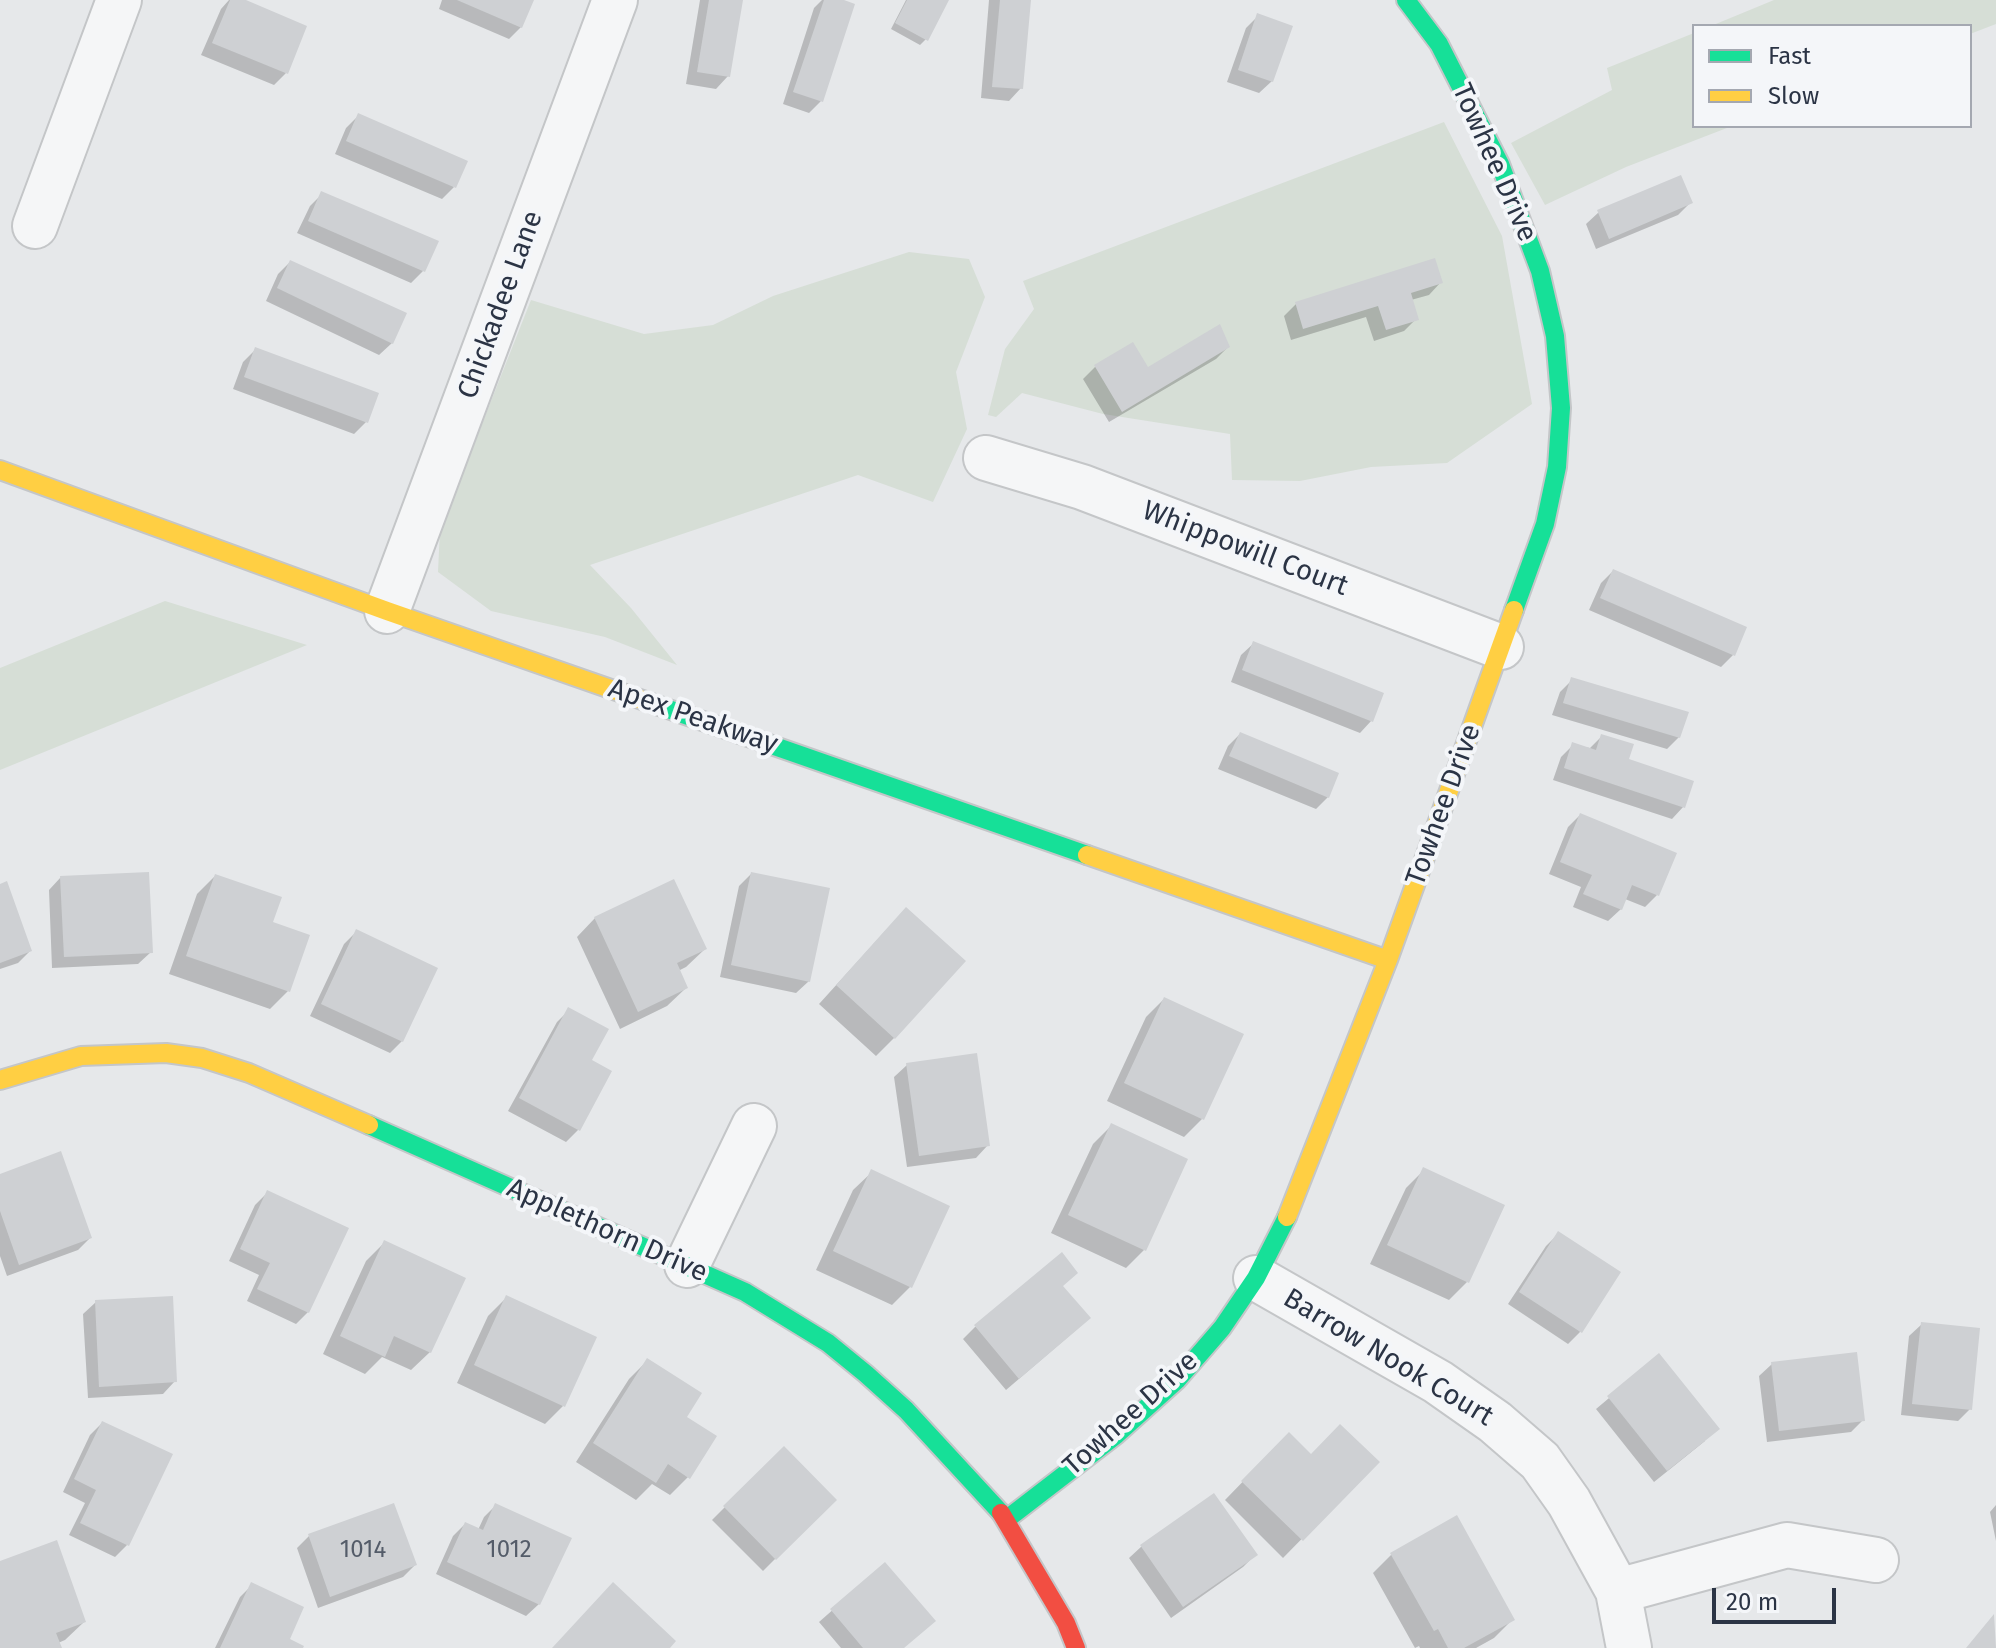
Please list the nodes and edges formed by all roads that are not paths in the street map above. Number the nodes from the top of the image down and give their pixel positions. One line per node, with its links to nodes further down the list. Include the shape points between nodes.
1 (119, 0): 4 (street)
2 (615, 0): 7 (street, Chickadee Lane)
3 (1406, 0): 8 (street, Towhee Drive, via 1439,44 1500,164 1540,271 1555,336 1561,408 1557,467 1545,524)
4 (35, 226)
5 (986, 458): 8 (street, Whippowill Court, via 1082,487)
6 (0, 470): 7 (street, Apex Peakway)
7 (387, 611): 9 (street, Apex Peakway)
8 (1501, 647): 9 (street, Towhee Drive)
9 (1388, 960): 13 (street, Towhee Drive, via 1294,1203)
10 (0, 1080): 12 (street, Applethorn Drive, via 81,1056 166,1053 202,1058 249,1073)
11 (754, 1126): 12 (street)
12 (687, 1265): 14 (street, Applethorn Drive, via 745,1292 828,1343 906,1410)
13 (1256, 1278): 14 (street, Towhee Drive, via 1177,1380); 16 (street, Barrow Nook Court, via 1438,1382 1495,1422 1540,1461)
14 (1007, 1519): 17 (street, Applethorn Drive)
15 (1876, 1560): 16 (street, via 1787,1545)
16 (1618, 1591): 18 (street, Barrow Nook Court)
17 (1076, 1648)
18 (1629, 1648)

